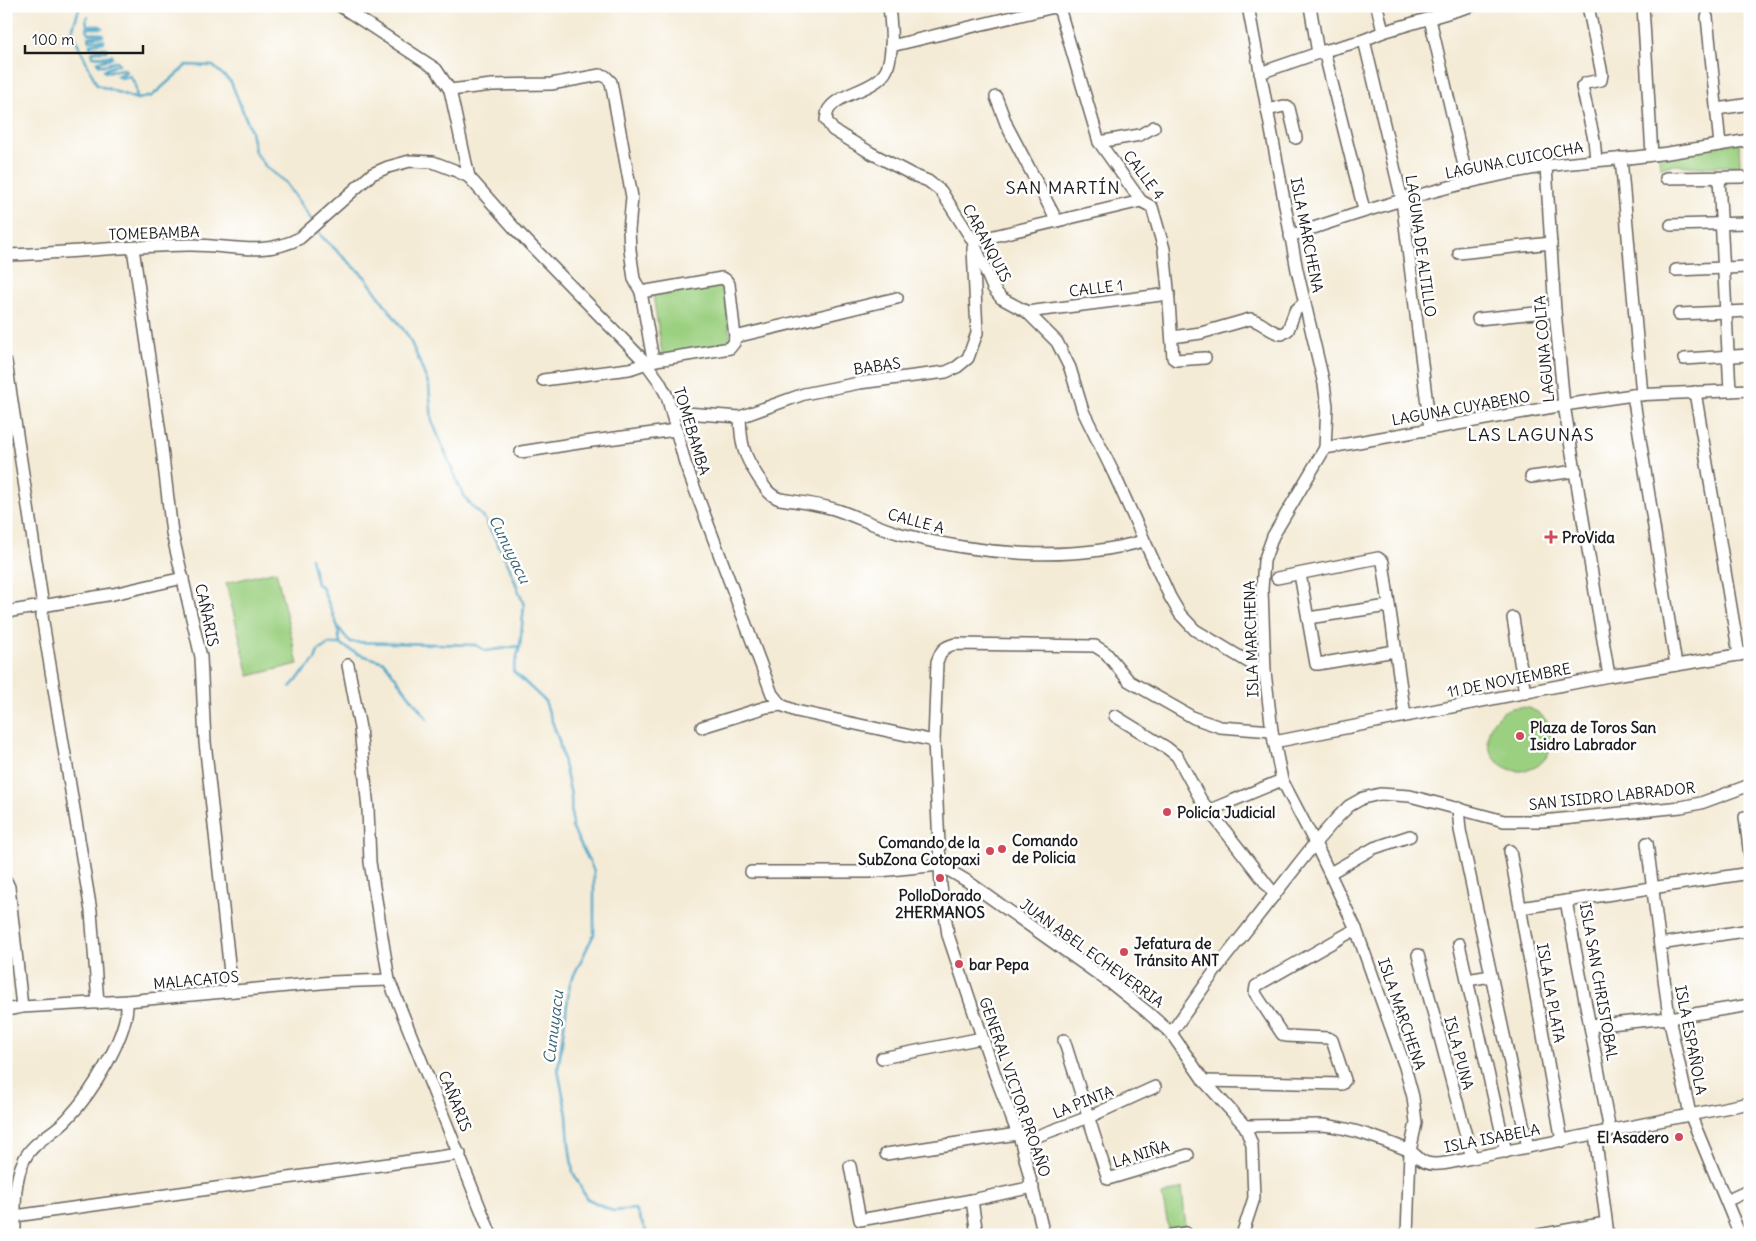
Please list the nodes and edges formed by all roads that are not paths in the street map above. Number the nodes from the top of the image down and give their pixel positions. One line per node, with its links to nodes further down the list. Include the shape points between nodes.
1 (340, 6): 17 (street, via 436,69)
2 (889, 6): 14 (street, CARANQUIS)
3 (1248, 6): 16 (street, ISLA MARCHENA)
4 (1310, 6): 15 (street)
5 (1376, 6): 12 (street)
6 (1471, 6): 11 (street)
7 (1588, 6): 29 (street, via 1602,76 1601,80 1582,87)
8 (1643, 6): 27 (street)
9 (1029, 9): 14 (street); 25 (street, CALLE 4, via 1056,7 1060,10)
10 (1707, 18): 20 (street)
11 (1430, 19): 12 (street); 35 (street)
12 (1384, 32): 13 (street)
13 (1364, 40): 15 (street); 36 (street, LAGUNA DE ALTILLO)
14 (891, 46): 44 (street, CARANQUIS, via 883,75 835,103 828,109 826,120 833,130 871,153 935,185)
15 (1321, 52): 16 (street); 38 (street)
16 (1260, 73): 21 (street, ISLA MARCHENA)
17 (450, 90): 31 (street); 52 (street, via 492,85 551,84 600,75 611,82 632,197 629,230 634,279)
18 (996, 96): 39 (street, via 1007,126)
19 (1750, 104): 20 (street)
20 (1717, 109): 26 (street)
21 (1267, 110): 23 (street, via 1289,108); 43 (street, ISLA MARCHENA)
22 (1154, 127): 25 (street, via 1140,135)
23 (1296, 138)
24 (1750, 140): 26 (street, LAGUNA CUICOCHA)
25 (1099, 142): 37 (street, CALLE 4)
26 (1720, 145): 27 (street, LAGUNA CUICOCHA)
27 (1652, 155): 28 (street, LAGUNA CUICOCHA)
28 (1620, 158): 29 (street, LAGUNA CUICOCHA); 74 (street)
29 (1596, 160): 30 (street, LAGUNA CUICOCHA)
30 (1546, 166): 35 (street, LAGUNA CUICOCHA); 45 (street, LAGUNA COLTA)
31 (469, 176): 46 (street, TOMEBAMBA, via 433,162 410,161 388,167 372,174 323,219 287,245 242,250 190,244); 68 (street, TOMEBAMBA, via 516,230)
32 (1742, 177): 34 (street)
33 (1666, 178): 34 (street)
34 (1719, 178): 41 (street)
35 (1468, 183): 36 (street, LAGUNA CUICOCHA)
36 (1402, 200): 38 (street, LAGUNA CUICOCHA); 78 (street, LAGUNA DE ALTILLO)
37 (1141, 201): 39 (street); 53 (street, CALLE 4, via 1152,207 1164,249)
38 (1364, 210): 43 (street, LAGUNA CUICOCHA)
39 (1057, 221): 44 (street)
40 (1746, 223): 41 (street)
41 (1721, 224): 42 (street); 50 (street)
42 (1671, 226)
43 (1290, 236): 55 (street, ISLA MARCHENA)
44 (973, 241): 58 (street, CARANQUIS, via 993,288 1001,298); 77 (street, BABAS, via 977,333 968,358 946,372 804,394)
45 (1551, 243): 47 (street); 56 (street, LAGUNA COLTA)
46 (133, 248): 48 (street, TOMEBAMBA); 86 (street, CAÑARIS, via 172,534)
47 (1459, 253)
48 (6, 255)
49 (1748, 267): 50 (street)
50 (1724, 268): 51 (street); 59 (street)
51 (1676, 270)
52 (641, 292): 62 (street, via 722,278 728,284); 68 (street)
53 (1169, 294): 58 (street, CALLE 1); 63 (street, CALLE 4)
54 (897, 298): 62 (street)
55 (1305, 302): 63 (street, via 1295,311 1288,330 1282,334 1250,319 1201,333); 80 (street, ISLA MARCHENA, via 1324,384 1327,406)
56 (1555, 311): 61 (street); 75 (street, LAGUNA COLTA)
57 (1750, 311): 59 (street)
58 (1027, 312): 84 (street, CARANQUIS, via 1057,342 1064,354 1083,411)
59 (1726, 312): 60 (street); 65 (street)
60 (1680, 314)
61 (1478, 319)
62 (734, 336): 68 (street, via 733,346 726,349)
63 (1172, 337): 66 (street, CALLE 4, via 1172,356 1176,360)
64 (1750, 355): 65 (street)
65 (1729, 356): 67 (street); 72 (street)
66 (1205, 358)
67 (1684, 359)
68 (650, 361): 70 (street, via 629,369); 76 (street, TOMEBAMBA)
69 (6, 362): 88 (street)
70 (543, 380)
71 (1750, 390): 72 (street, LAGUNA CUYABENO)
72 (1730, 391): 73 (street, LAGUNA CUYABENO)
73 (1695, 392): 74 (street, LAGUNA CUYABENO); 95 (street)
74 (1637, 395): 75 (street, LAGUNA CUYABENO); 97 (street)
75 (1564, 405): 78 (street, LAGUNA CUYABENO); 82 (street, LAGUNA COLTA)
76 (672, 412): 77 (street, BABAS); 79 (street, TOMEBAMBA)
77 (740, 417): 84 (street, CALLE A, via 747,459 766,490 780,499 834,509 899,534 966,548 1060,553 1109,548)
78 (1430, 429): 80 (street, LAGUNA CUYABENO)
79 (676, 430): 81 (street); 101 (street, TOMEBAMBA, via 702,511 772,694)
80 (1325, 448): 98 (street, ISLA MARCHENA, via 1273,536 1264,561)
81 (521, 452)
82 (1576, 471): 83 (street); 99 (street, LAGUNA COLTA)
83 (1531, 477)
84 (1143, 540): 98 (street, CARANQUIS, via 1170,597 1194,630)
85 (1300, 574): 87 (street); 89 (street, via 1378,558 1382,562); 91 (street)
86 (184, 578): 88 (street); 134 (street, CAÑARIS, via 201,657 205,742)
87 (1277, 578)
88 (43, 606): 90 (street); 136 (street, via 46,647 90,911)
89 (1388, 606): 91 (street); 94 (street)
90 (6, 612)
91 (1308, 618): 94 (street, via 1316,664)
92 (1514, 618): 100 (street)
93 (1095, 646): 105 (street, 11 DE NOVIEMBRE, via 1106,653 1129,681 1194,718 1220,727); 106 (street, GENERAL VICTOR PROAÑO, via 945,646 938,662)
94 (1395, 652): 103 (street)
95 (1744, 654): 97 (street, 11 DE NOVIEMBRE)
96 (348, 665): 132 (street, CAÑARIS, via 360,728 370,862)
97 (1676, 665): 99 (street, 11 DE NOVIEMBRE)
98 (1265, 672): 105 (street, ISLA MARCHENA)
99 (1609, 676): 100 (street, 11 DE NOVIEMBRE)
100 (1525, 693): 103 (street, 11 DE NOVIEMBRE)
101 (781, 705): 104 (street); 106 (street)
102 (1115, 716): 110 (street, via 1177,756)
103 (1405, 716): 105 (street, 11 DE NOVIEMBRE)
104 (702, 727)
105 (1273, 736): 107 (street, ISLA MARCHENA)
106 (934, 741): 117 (street, GENERAL VICTOR PROAÑO)
107 (1282, 780): 110 (street); 113 (street, ISLA MARCHENA)
108 (1750, 785): 109 (street, SAN ISIDRO LABRADOR, via 1681,807 1543,822 1504,821)
109 (1458, 808): 113 (street, SAN ISIDRO LABRADOR, via 1410,796 1380,794 1363,798 1349,806); 131 (street)
110 (1208, 811): 123 (street)
111 (1745, 817): 116 (street)
112 (1410, 836): 119 (street, via 1374,848)
113 (1316, 843): 119 (street, ISLA MARCHENA); 123 (street, SAN ISIDRO LABRADOR)
114 (1647, 843): 122 (street, ISLA ESPAÑOLA)
115 (1510, 851): 125 (street, ISLA LA PLATA)
116 (1750, 856)
117 (940, 865): 118 (street, via 869,872); 142 (street, JUAN ABEL ECHEVERRIA, via 1100,976); 143 (street, GENERAL VICTOR PROAÑO, via 948,935)
118 (751, 872)
119 (1330, 873): 126 (street, ISLA MARCHENA)
120 (1750, 873): 122 (street, ISLA SAN CHRISTOBAL)
121 (6, 881): 138 (street)
122 (1652, 887): 124 (street, ISLA SAN CHRISTOBAL); 129 (street, ISLA ESPAÑOLA)
123 (1275, 895): 142 (street, SAN ISIDRO LABRADOR)
124 (1566, 901): 125 (street); 141 (street, ISLA SAN CHRISTOBAL)
125 (1520, 908): 155 (street, ISLA LA PLATA)
126 (1356, 929): 146 (street, via 1255,989 1282,1034 1332,1040 1344,1083); 157 (street, ISLA MARCHENA, via 1413,1097 1416,1122)
127 (1750, 930): 129 (street)
128 (1459, 944): 133 (street)
129 (1660, 944): 140 (street, ISLA ESPAÑOLA)
130 (1418, 955): 162 (street, ISLA PUNA)
131 (1491, 976): 133 (street); 156 (street)
132 (389, 980): 134 (street, MALACATOS); 159 (street, CAÑARIS)
133 (1467, 980): 158 (street)
134 (232, 991): 135 (street, MALACATOS)
135 (126, 1001): 136 (street, MALACATOS); 168 (street, via 127,1009 119,1036 94,1084 68,1119 24,1158 17,1184)
136 (98, 1003): 138 (street, MALACATOS)
137 (1750, 1004): 140 (street)
138 (22, 1007): 139 (street, MALACATOS)
139 (6, 1010)
140 (1669, 1018): 141 (street); 149 (street, ISLA ESPAÑOLA)
141 (1590, 1026): 152 (street, ISLA SAN CHRISTOBAL)
142 (1171, 1033): 146 (street, JUAN ABEL ECHEVERRIA)
143 (982, 1038): 145 (street); 154 (street, GENERAL VICTOR PROAÑO)
144 (1064, 1040): 150 (street)
145 (882, 1058)
146 (1204, 1081): 151 (street, JUAN ABEL ECHEVERRIA)
147 (1155, 1087): 150 (street, LA PINTA)
148 (1750, 1103): 149 (street, ISLA ISABELA)
149 (1690, 1114): 152 (street, ISLA ISABELA); 167 (street, ISLA ESPAÑOLA)
150 (1089, 1116): 154 (street, LA PINTA); 161 (street, LA NIÑA, via 1108,1179)
151 (1245, 1126): 157 (street, ISLA ISABELA, via 1335,1126); 176 (street, via 1252,1145 1254,1198)
152 (1610, 1131): 153 (street, ISLA ISABELA)
153 (1595, 1134): 155 (street, ISLA ISABELA); 169 (street)
154 (1019, 1138): 160 (street, LA PINTA); 164 (street, GENERAL VICTOR PROAÑO)
155 (1562, 1141): 156 (street, ISLA ISABELA)
156 (1528, 1147): 158 (street, ISLA ISABELA)
157 (1410, 1151): 162 (street, ISLA ISABELA, via 1426,1163); 177 (street, ISLA MARCHENA)
158 (1506, 1152): 162 (street, ISLA ISABELA)
159 (460, 1154): 168 (street); 172 (street, CAÑARIS)
160 (886, 1154)
161 (1188, 1156)
162 (1472, 1158)
163 (850, 1166): 166 (street, via 860,1220)
164 (1033, 1187): 166 (street); 174 (street, GENERAL VICTOR PROAÑO)
165 (1750, 1190): 167 (street)
166 (972, 1200): 173 (street)
167 (1726, 1201): 179 (street, ISLA ESPAÑOLA)
168 (15, 1216): 171 (street)
169 (1607, 1229): 178 (street)
170 (1186, 1233): 175 (street)
171 (15, 1235)
172 (491, 1235)
173 (977, 1235)
174 (1044, 1235)
175 (1172, 1235)
176 (1242, 1235)
177 (1407, 1235)
178 (1539, 1235)
179 (1740, 1235)

